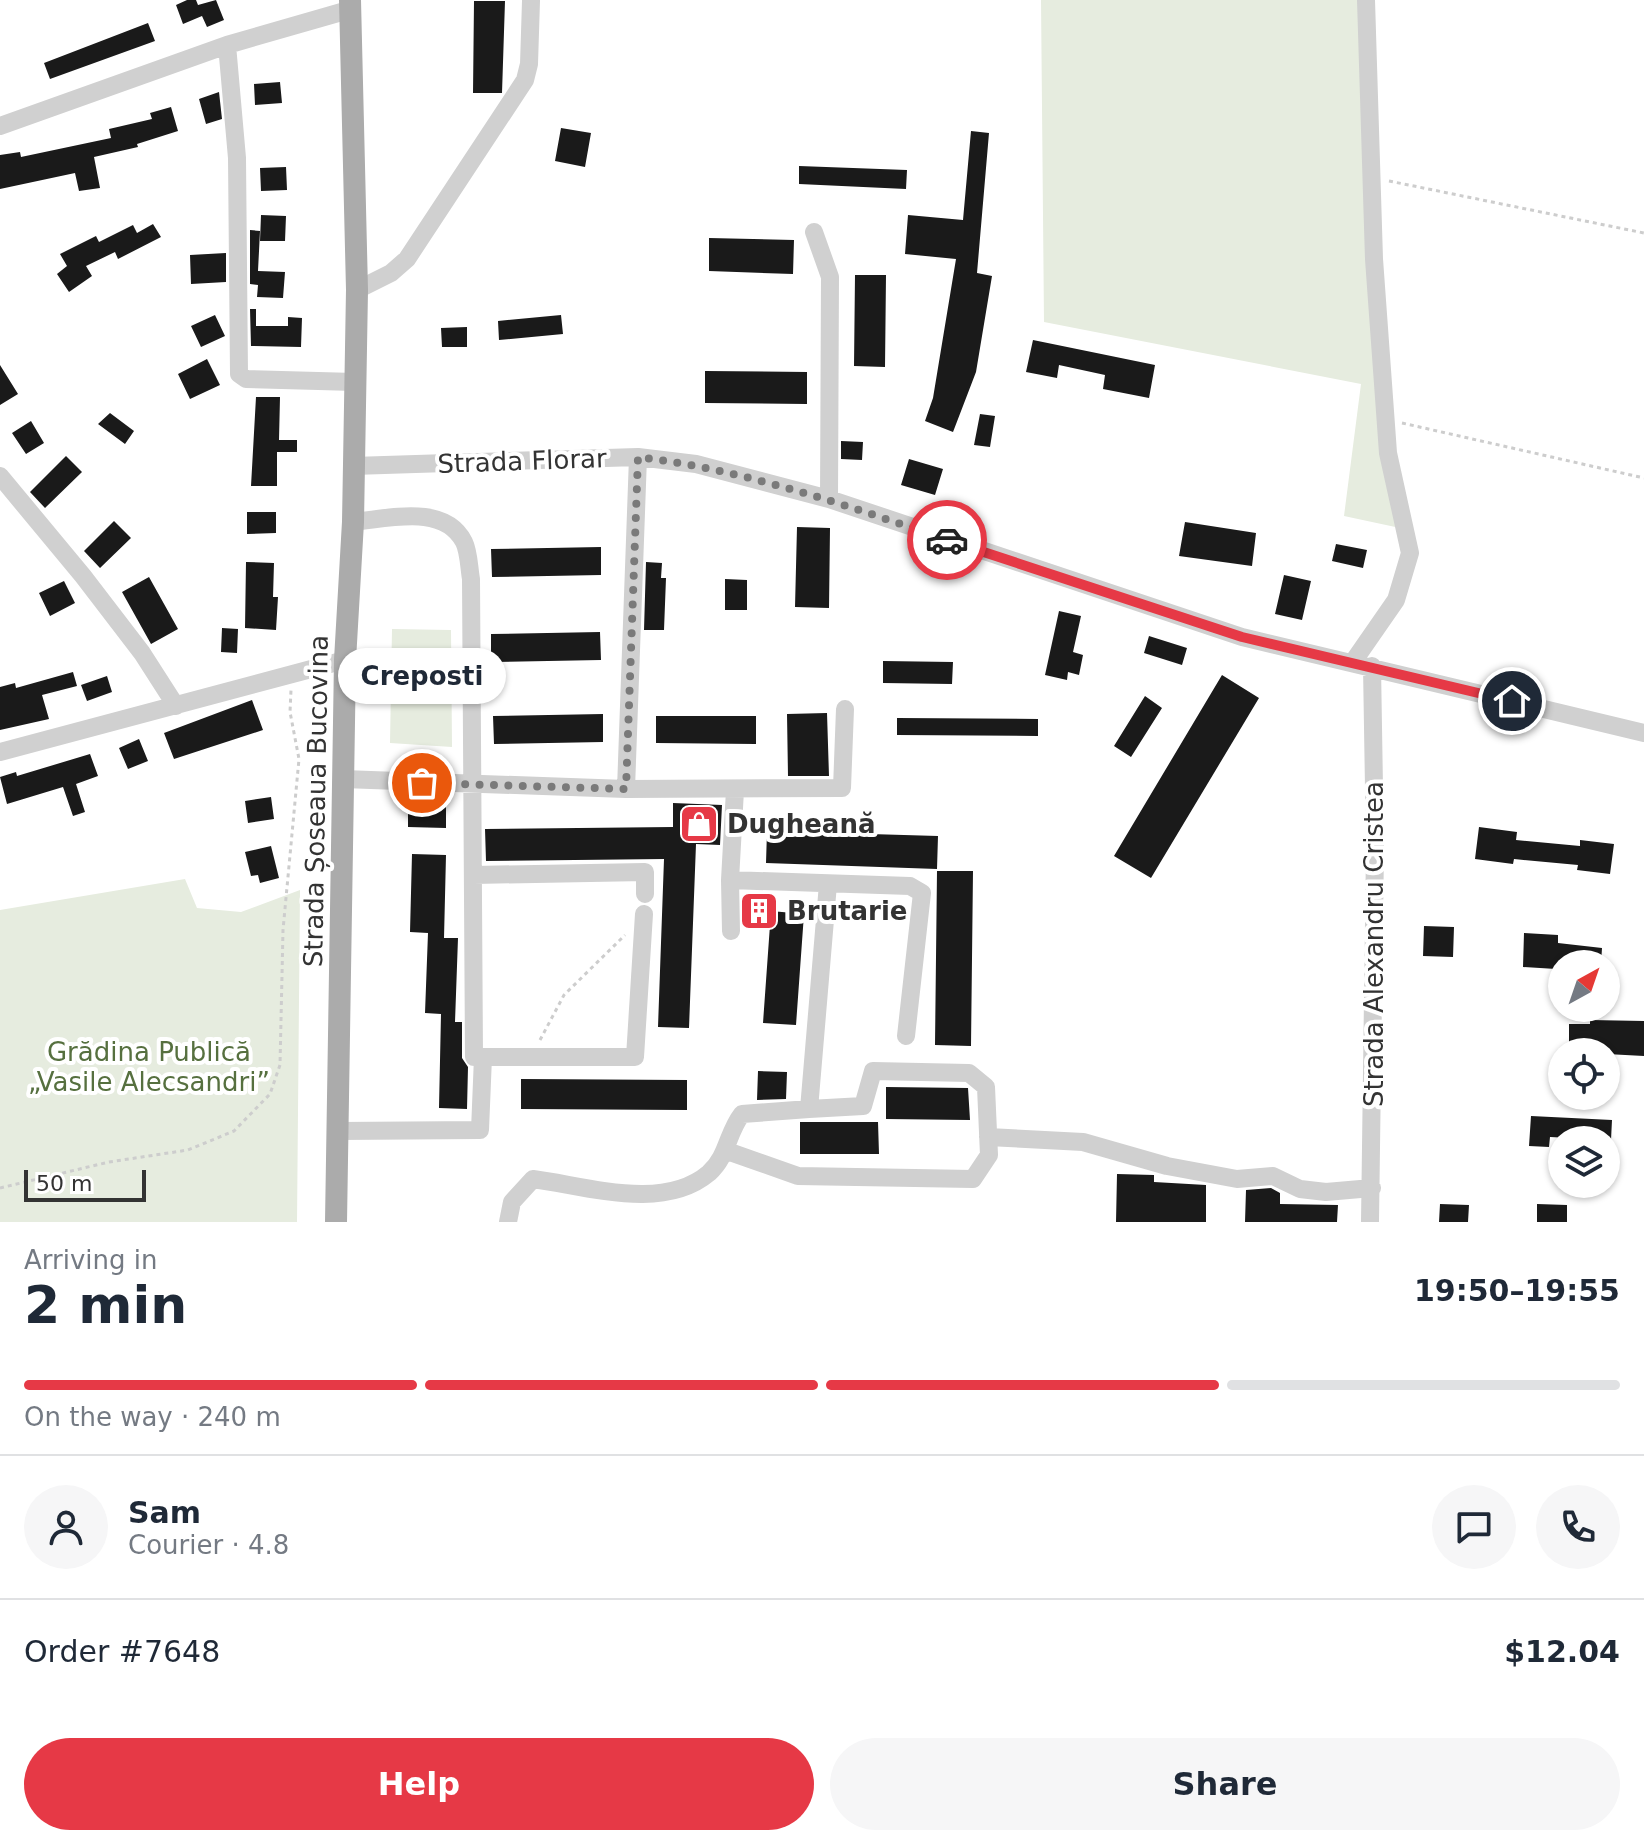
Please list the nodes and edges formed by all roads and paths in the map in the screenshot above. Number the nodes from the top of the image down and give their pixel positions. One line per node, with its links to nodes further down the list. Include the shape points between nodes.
1 (1366, 0): 6 (street)
2 (531, 1): 9 (street, via 529,64 516,95 407,259)
3 (351, 5): 4 (street); 9 (main road, Strada Șoseaua Bucovina)
4 (227, 45): 5 (street); 10 (street, via 237,158 239,374 246,379)
5 (0, 126)
6 (1371, 177): 8 (path); 11 (street)
7 (814, 232): 16 (street, via 830,277)
8 (1644, 233)
9 (357, 290): 10 (main road, Strada Șoseaua Bucovina)
10 (355, 382): 13 (main road, Strada Șoseaua Bucovina)
11 (1386, 419): 14 (path); 19 (street, via 1388,453 1410,553 1396,600)
12 (638, 457): 13 (street, Strada Florar); 16 (street, Strada Florar, via 696,464); 28 (street)
13 (353, 466): 17 (main road, Strada Șoseaua Bucovina)
14 (1644, 478)
15 (4, 488): 22 (street, via 109,609)
16 (829, 499): 19 (street, Strada Florar, via 1242,637)
17 (353, 522): 18 (main road, Strada Șoseaua Bucovina); 27 (street, via 425,516 453,528 465,543 471,579)
18 (345, 660): 21 (street); 26 (main road, Strada Șoseaua Bucovina)
19 (1353, 662): 20 (street, Strada Florar)
20 (1372, 666): 24 (street, Strada Florar); 44 (street, Strada Alexandru Cristea)
21 (291, 675): 22 (street); 43 (path, via 290,712 299,759 283,930 280,1065 270,1094 234,1131 188,1150)
22 (176, 706): 25 (street)
23 (845, 709): 29 (street, via 842,788)
24 (1644, 733)
25 (0, 752)
26 (343, 779): 27 (street); 40 (main road, Strada Șoseaua Bucovina)
27 (475, 785): 28 (street); 30 (street)
28 (626, 789): 29 (street)
29 (735, 790): 31 (street)
30 (474, 875): 33 (street, via 645,872); 37 (street, via 474,1057)
31 (730, 880): 32 (street); 35 (street)
32 (828, 884): 36 (street, via 910,886 922,893); 39 (street)
33 (645, 894)
34 (644, 917): 38 (path, via 564,995); 38 (street, via 635,1057)
35 (731, 931)
36 (906, 1036)
37 (483, 1057): 38 (street); 40 (street, via 480,1130)
38 (530, 1057)
39 (809, 1109): 41 (street, via 863,1106 873,1071 969,1073 986,1087); 42 (street, via 742,1114)
40 (338, 1131): 45 (main road, Strada Șoseaua Bucovina)
41 (988, 1137): 42 (street, via 989,1155 973,1179 798,1176); 44 (street, via 1083,1142 1237,1179 1273,1176 1300,1189)
42 (727, 1151): 46 (street, via 708,1174 660,1196 533,1179 512,1202)
43 (0, 1188)
44 (1372, 1188): 47 (street, Strada Alexandru Cristea)
45 (336, 1222)
46 (508, 1222)
47 (1370, 1222)

